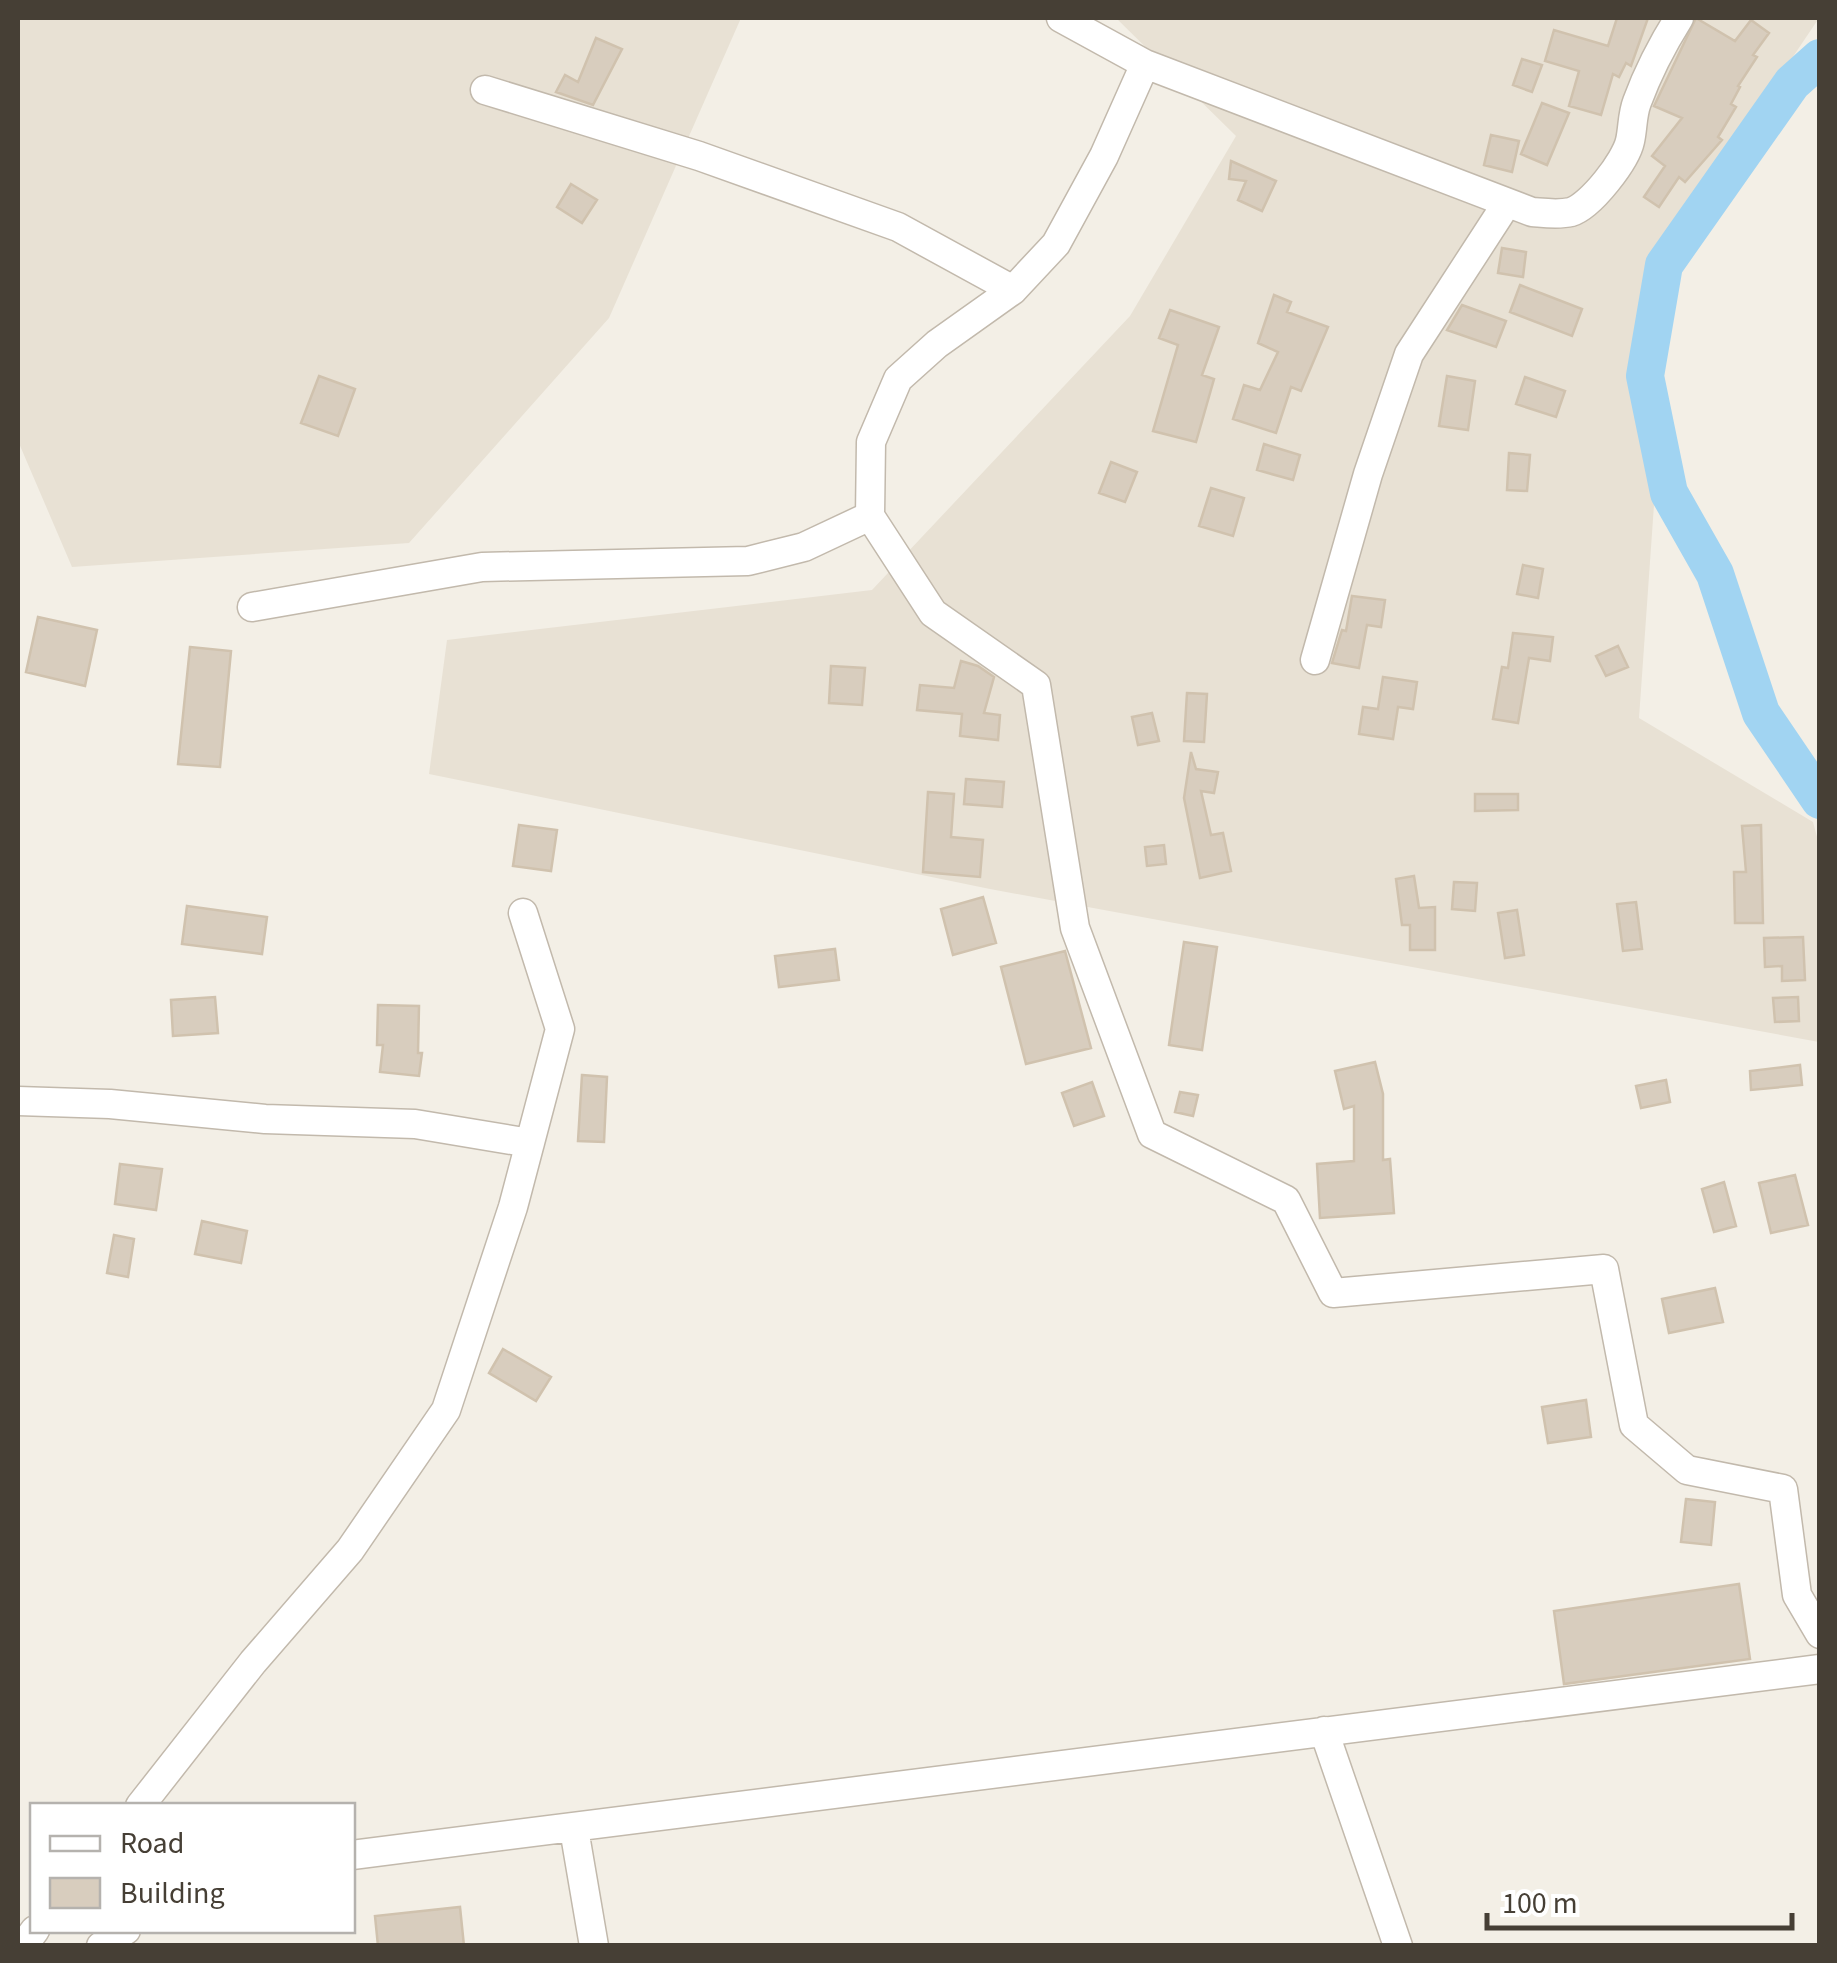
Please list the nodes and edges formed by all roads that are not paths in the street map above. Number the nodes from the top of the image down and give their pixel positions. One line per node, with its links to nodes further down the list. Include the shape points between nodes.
1 (1061, 18): 3 (street)
2 (1678, 18): 5 (street, via 1649,69 1630,144 1590,200 1575,211 1552,214)
3 (1145, 64): 5 (street); 6 (street, via 1056,244)
4 (485, 90): 6 (street, via 898,227)
5 (1507, 203): 9 (street, via 1410,354)
6 (1013, 290): 7 (street, via 898,380 871,442)
7 (870, 516): 8 (street, via 804,547 748,561 482,567); 13 (street, via 933,613 1036,685 1075,928 1152,1134 1286,1200 1333,1293 1604,1269 1634,1425 1687,1470 1783,1489 1797,1595)
8 (252, 607)
9 (1315, 660)
10 (523, 913): 12 (street, via 560,1029)
11 (18, 1101): 12 (street, via 416,1124)
12 (530, 1143): 16 (street, via 446,1410 350,1550)
13 (1820, 1634)
14 (1820, 1668): 15 (street)
15 (1324, 1731): 17 (street); 20 (street)
16 (142, 1803)
17 (574, 1829): 18 (street); 19 (street)
18 (355, 1855)
19 (594, 1946)
20 (1398, 1946)

